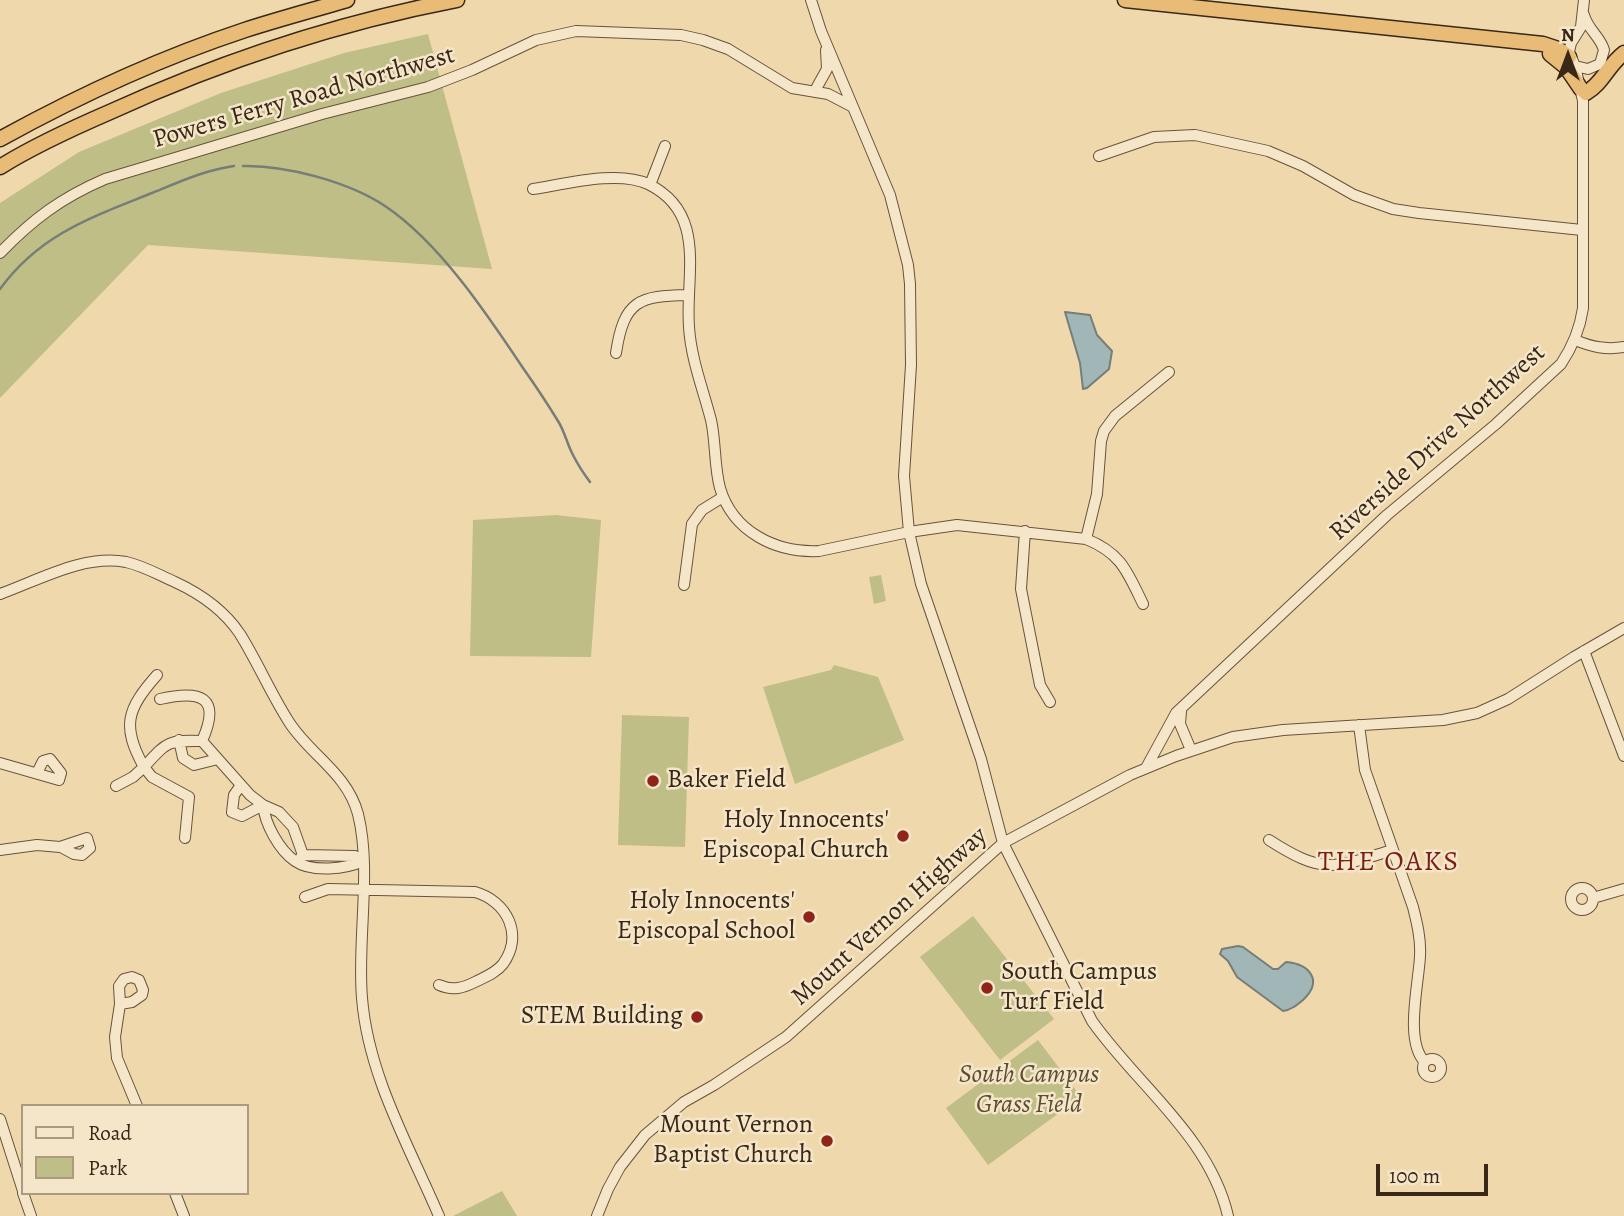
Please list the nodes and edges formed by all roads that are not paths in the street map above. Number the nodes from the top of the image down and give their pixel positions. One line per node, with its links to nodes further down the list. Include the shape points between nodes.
1 (347, 0): 17 (highway, via 181,53)
2 (457, 0): 20 (highway, via 325,32 214,68 79,126)
3 (1125, 0): 8 (highway)
4 (1584, 0): 6 (street)
5 (812, 3): 7 (street)
6 (1584, 15): 10 (street, via 1569,47); 11 (street, via 1603,44)
7 (823, 36): 12 (street); 13 (street, via 827,69)
8 (1527, 43): 10 (highway, via 1551,46); 15 (highway, via 1556,57)
9 (1624, 53): 11 (highway); 15 (highway, via 1598,86)
10 (1572, 61): 11 (street, via 1584,69); 15 (street, Riverside Drive Northwest)
11 (1598, 64): 15 (street, Riverside Drive Northwest)
12 (841, 79): 13 (street); 16 (street)
13 (817, 86): 14 (street)
14 (802, 90): 16 (street, Powers Ferry Road Northwest, via 834,96); 24 (street, Powers Ferry Road Northwest, via 704,40 604,31 557,34 428,87 105,179 47,209)
15 (1584, 94): 23 (street, Riverside Drive Northwest)
16 (853, 107): 32 (street, via 890,195 910,284 911,365 904,476)
17 (0, 139)
18 (665, 146): 21 (street)
19 (1099, 156): 23 (street, via 1154,137 1195,135 1268,151 1354,195 1393,209)
20 (0, 167)
21 (650, 185): 22 (street, via 614,178); 25 (street, via 671,201 686,227 691,252)
22 (533, 189)
23 (1583, 230): 26 (street, Riverside Drive Northwest, via 1583,308)
24 (0, 253)
25 (688, 295): 28 (street, via 654,296 637,304 622,324); 30 (street, via 691,346 715,438)
26 (1575, 340): 27 (street, via 1593,347); 42 (street, Riverside Drive Northwest, via 1561,364 1539,385 1378,524)
27 (1624, 347)
28 (616, 353)
29 (1169, 373): 33 (street, via 1115,416 1104,431)
30 (723, 497): 32 (street, via 749,531 789,550 819,551); 34 (street, via 702,510 691,524)
31 (1025, 531): 32 (street, via 957,525); 33 (street); 41 (street, via 1021,589 1040,685)
32 (909, 532): 58 (street, via 928,608 981,759)
33 (1086, 539): 36 (street, via 1118,558)
34 (684, 585)
35 (0, 594): 63 (street, via 79,565 108,561 144,567 209,601 240,634 291,726 343,781 357,811)
36 (1143, 604)
37 (1624, 628): 38 (street, Mount Vernon Highway)
38 (1584, 651): 43 (street, Mount Vernon Highway, via 1477,713 1443,720); 47 (street)
39 (157, 675): 50 (street, via 131,711 131,734)
40 (160, 699): 45 (street, via 195,695 207,704 211,711)
41 (1050, 702)
42 (1181, 710): 46 (street, via 1180,724); 51 (street, Riverside Drive Northwest)
43 (1359, 725): 46 (street, Mount Vernon Highway, via 1264,732); 61 (street, via 1364,770)
44 (178, 740): 45 (street); 48 (street, via 183,758 194,765); 50 (street, via 166,744)
45 (202, 741): 48 (street)
46 (1191, 750): 51 (street, Mount Vernon Highway)
47 (1624, 756)
48 (218, 759): 53 (street)
49 (0, 763): 52 (street)
50 (144, 767): 54 (street); 56 (street, via 152,777 189,797)
51 (1146, 768): 58 (street, Mount Vernon Highway)
52 (37, 773): 52 (street, via 59,780 61,773 50,759 43,761)
53 (242, 785): 55 (street); 55 (street, via 234,794 232,812 242,816)
54 (116, 786)
55 (264, 805): 62 (street, via 264,818 273,836); 62 (street, via 293,827)
56 (185, 838)
57 (1269, 840): 61 (street, via 1304,862 1329,866)
58 (1003, 843): 79 (street, Mount Vernon Highway, via 786,1037 684,1102 645,1135 614,1178); 80 (street, via 1082,1004 1111,1047 1200,1150)
59 (61, 847): 60 (street)
60 (0, 850)
61 (1392, 850): 70 (street, via 1419,930 1415,1025)
62 (299, 858): 63 (street, via 324,868 352,866)
63 (363, 860): 65 (street)
64 (1624, 889): 67 (street)
65 (362, 890): 66 (street, via 328,889); 68 (street, via 475,892 502,908 512,937 503,964 463,988); 78 (street, via 362,997 371,1050)
66 (305, 897)
67 (1593, 898)
68 (439, 985)
69 (120, 1004): 71 (street, via 115,1023 117,1058)
70 (1425, 1062)
71 (136, 1104)
72 (0, 1119): 73 (street)
73 (21, 1186)
74 (24, 1195): 76 (street)
75 (177, 1195): 77 (street)
76 (31, 1216)
77 (184, 1216)
78 (439, 1216)
79 (597, 1216)
80 (1228, 1216)

